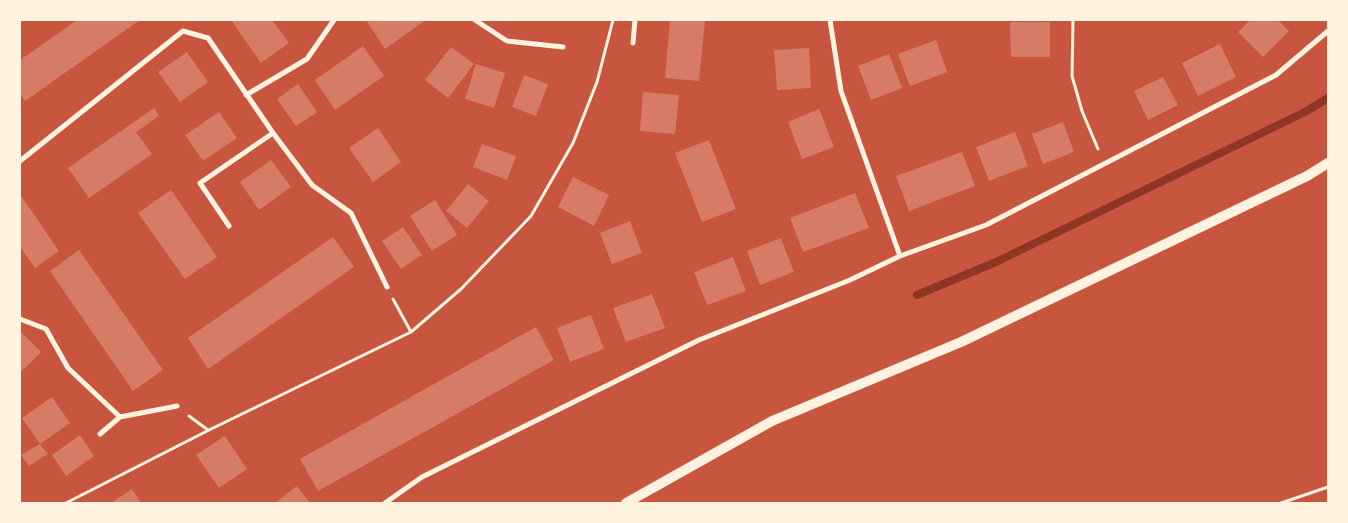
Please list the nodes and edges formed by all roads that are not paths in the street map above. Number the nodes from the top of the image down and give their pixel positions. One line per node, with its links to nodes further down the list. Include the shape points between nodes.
1 (334, 20): 8 (street, via 307,59)
2 (475, 20): 7 (street, via 507,41)
3 (635, 20): 6 (street)
4 (830, 20): 13 (street, via 841,90)
5 (1328, 32): 13 (street, via 1276,74 986,225)
6 (633, 43)
7 (563, 47)
8 (246, 94): 9 (street); 10 (street, via 208,38 183,31)
9 (273, 133): 12 (street, via 200,183); 14 (street, via 312,185 351,214)
10 (20, 161)
11 (1328, 163): 20 (main road, via 961,342 772,421)
12 (229, 226)
13 (900, 256): 19 (street, via 850,280 699,340 422,477)
14 (387, 287)
15 (20, 319): 17 (street, via 46,329 68,368)
16 (177, 406): 17 (street)
17 (120, 417): 18 (street)
18 (100, 434)
19 (385, 503)
20 (626, 503)

